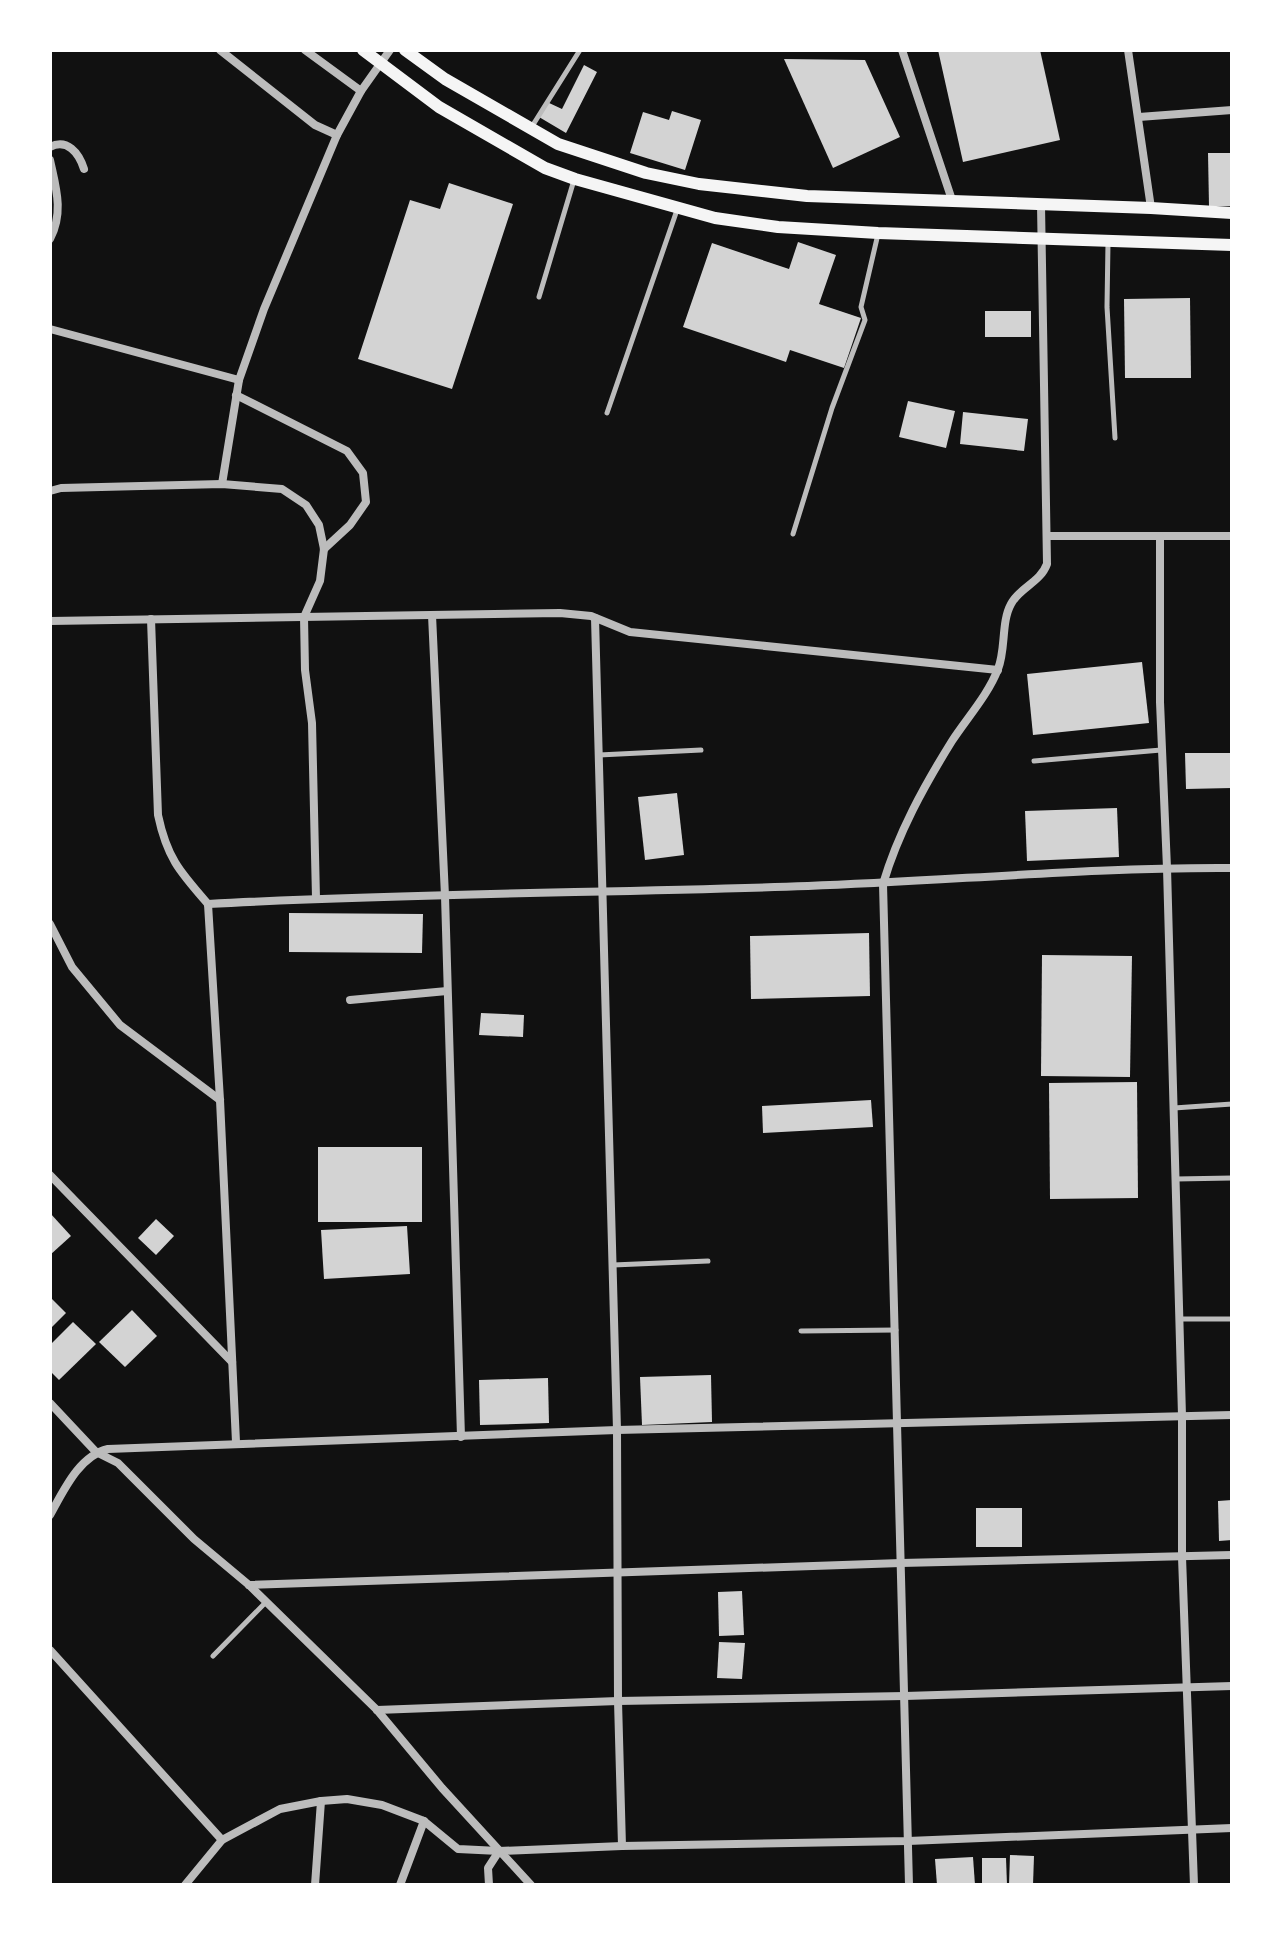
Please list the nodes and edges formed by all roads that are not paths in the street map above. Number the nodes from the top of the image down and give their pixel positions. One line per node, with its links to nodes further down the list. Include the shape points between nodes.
1 (220, 50): 14 (street, via 315,125)
2 (305, 50): 10 (street)
3 (363, 50): 9 (main road)
4 (390, 50): 9 (street)
5 (405, 50): 13 (main road)
6 (580, 50): 13 (lane)
7 (902, 50): 19 (street)
8 (1128, 50): 12 (street)
9 (381, 63): 10 (street); 18 (main road, via 484,135)
10 (361, 91): 14 (street)
11 (1232, 110): 12 (street)
12 (1139, 117): 21 (street)
13 (530, 129): 19 (main road, via 612,162 699,184 807,196)
14 (337, 135): 31 (street)
15 (50, 147): 17 (street, via 70,146)
16 (50, 160): 25 (street, via 60,212)
17 (84, 169)
18 (575, 179): 22 (main road); 29 (lane)
19 (952, 200): 20 (main road)
20 (1041, 205): 21 (main road); 26 (street)
21 (1151, 208): 23 (main road)
22 (678, 209): 24 (main road, via 778,227); 33 (lane)
23 (1232, 213)
24 (878, 233): 26 (main road); 37 (lane, via 861,307 865,320)
25 (50, 239)
26 (1041, 240): 27 (main road); 38 (street)
27 (1108, 242): 28 (main road); 34 (lane)
28 (1232, 245)
29 (539, 297)
30 (50, 329): 31 (street)
31 (239, 380): 32 (street)
32 (236, 395): 35 (street); 41 (street, via 347,451 363,473 366,502)
33 (607, 413)
34 (1115, 438)
35 (222, 484): 36 (street); 41 (street, via 282,489 306,505 319,525)
36 (50, 491)
37 (793, 534)
38 (1048, 536): 40 (street); 47 (street, via 1045,571 1009,608)
39 (1232, 536): 40 (street)
40 (1160, 537): 49 (street)
41 (324, 549): 43 (street, via 320,581)
42 (432, 615): 43 (street); 44 (street, via 560,613); 56 (street)
43 (304, 617): 45 (street); 57 (street)
44 (595, 618): 47 (street, via 630,632); 50 (street)
45 (151, 619): 46 (street); 58 (street, via 158,815 164,845)
46 (50, 621)
47 (998, 670): 54 (street, via 907,821)
48 (701, 750): 50 (lane)
49 (1162, 750): 51 (lane); 52 (street)
50 (598, 755): 55 (street)
51 (1034, 761)
52 (1167, 868): 53 (street); 54 (street); 64 (street)
53 (1232, 868)
54 (883, 884): 55 (street); 72 (street)
55 (601, 893): 56 (street); 69 (street)
56 (445, 896): 57 (street); 60 (street)
57 (316, 898): 58 (street)
58 (208, 904): 62 (street)
59 (50, 924): 62 (street, via 72,967 120,1025)
60 (447, 991): 61 (street); 80 (street)
61 (350, 1000)
62 (220, 1100): 74 (street)
63 (1232, 1104): 64 (lane)
64 (1174, 1108): 67 (street)
65 (50, 1175): 74 (street)
66 (1232, 1178): 67 (lane)
67 (1176, 1179): 70 (street)
68 (708, 1261): 69 (lane)
69 (612, 1265): 79 (street)
70 (1180, 1319): 71 (lane); 77 (street)
71 (1232, 1319)
72 (896, 1330): 73 (lane); 78 (street)
73 (801, 1331)
74 (232, 1362): 81 (street)
75 (50, 1403): 82 (street)
76 (1232, 1415): 77 (street)
77 (1182, 1416): 78 (street); 85 (street)
78 (898, 1423): 79 (street); 86 (street)
79 (617, 1430): 80 (street); 87 (street)
80 (461, 1437): 81 (street)
81 (236, 1442): 82 (street)
82 (96, 1452): 83 (street, via 67,1484); 88 (street, via 118,1463)
83 (50, 1515)
84 (1232, 1555): 85 (street)
85 (1182, 1557): 86 (street); 93 (street)
86 (901, 1563): 87 (street); 94 (street)
87 (618, 1572): 88 (street); 95 (street)
88 (249, 1585): 89 (street)
89 (266, 1602): 91 (lane); 96 (street)
90 (50, 1650): 101 (street)
91 (213, 1656)
92 (1232, 1686): 93 (street)
93 (1188, 1687): 94 (street); 100 (street)
94 (905, 1696): 95 (street); 102 (street)
95 (618, 1701): 96 (street); 103 (street)
96 (377, 1710): 104 (street)
97 (321, 1801): 98 (street, via 382,1805); 101 (street, via 280,1809); 106 (street)
98 (424, 1821): 104 (street, via 458,1849); 107 (street)
99 (1232, 1828): 100 (street)
100 (1192, 1829): 102 (street); 111 (street)
101 (222, 1840): 105 (street)
102 (908, 1841): 103 (street); 110 (street)
103 (622, 1846): 104 (street)
104 (499, 1851): 108 (street, via 488,1868); 109 (street)
105 (185, 1885)
106 (315, 1885)
107 (400, 1885)
108 (489, 1885)
109 (531, 1885)
110 (909, 1885)
111 (1194, 1885)

